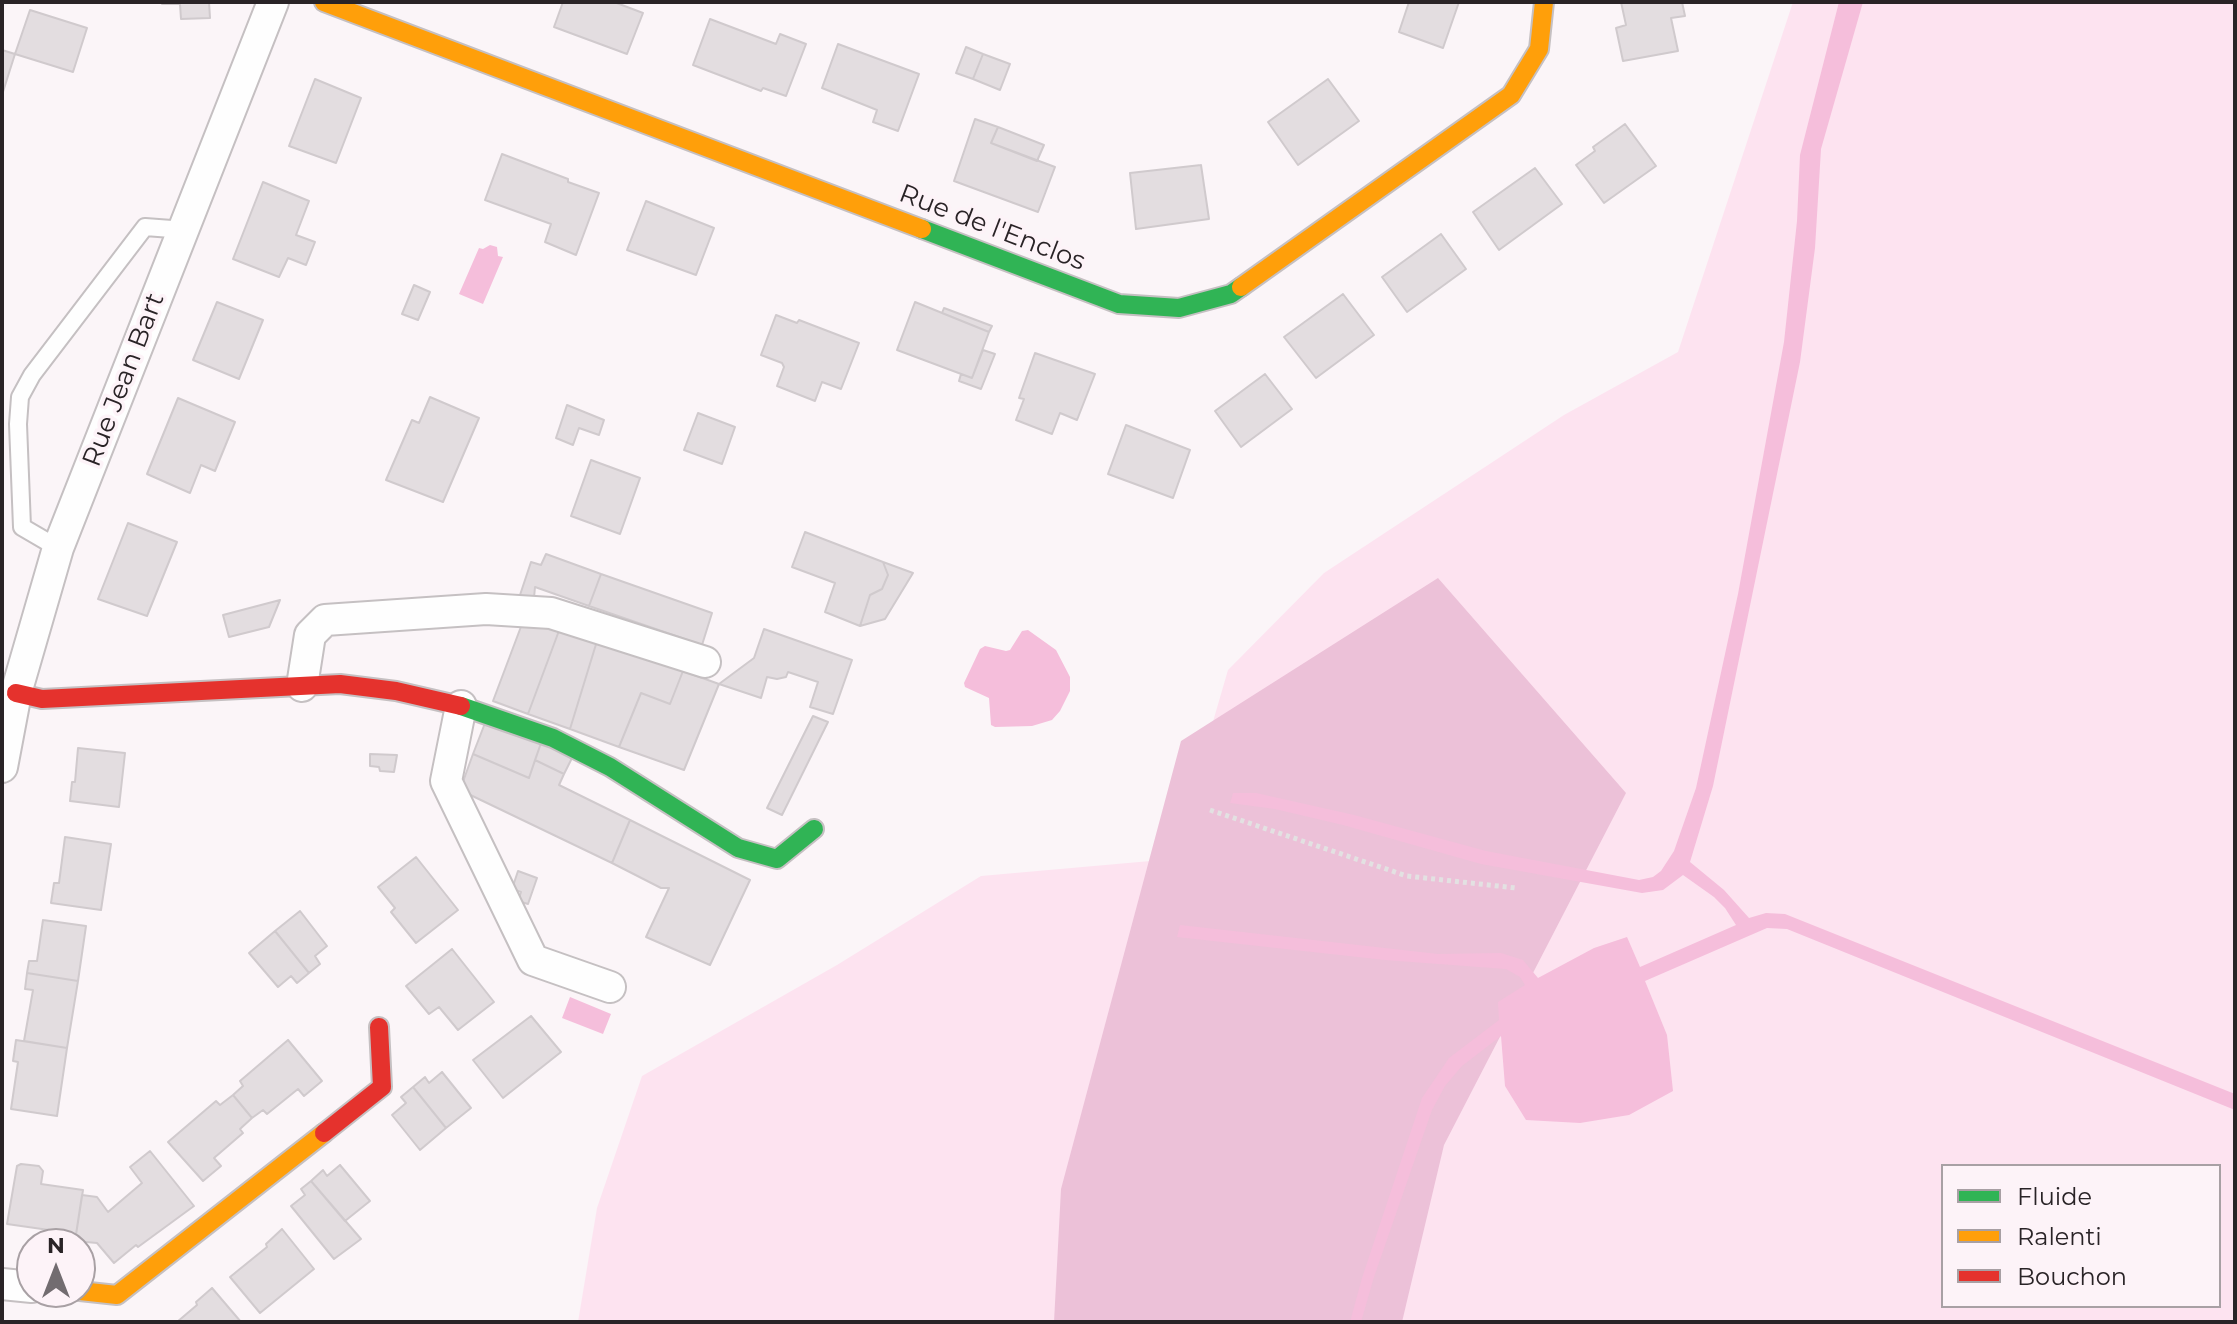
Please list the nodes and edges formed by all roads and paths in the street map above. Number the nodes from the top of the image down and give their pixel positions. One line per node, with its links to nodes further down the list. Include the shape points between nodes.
1 (273, 2): 4 (street, Rue Jean Bart)
2 (324, 2): 3 (street, Rue de l'Enclos, via 1119,304 1179,308 1231,294 1511,95 1539,49)
3 (1544, 2)
4 (185, 230): 5 (street, Rue Jean Bart); 5 (lane, via 145,227 20,397 22,527)
5 (58, 548): 8 (street, Rue Jean Bart)
6 (705, 662): 7 (street, via 551,613 486,609 325,620 310,635)
7 (302, 686): 8 (street, via 42,699); 9 (street, via 340,684 396,691)
8 (16, 693): 10 (street, Rue Jean Bart)
9 (461, 706): 12 (street, via 553,738 610,767 738,848 777,859); 14 (street, via 446,781 533,960)
10 (2, 767)
11 (1210, 810): 13 (path, via 1407,876)
12 (814, 829)
13 (1516, 888)
14 (610, 987)
15 (379, 1027): 16 (street, via 382,1087 117,1295)
16 (96, 1293)

